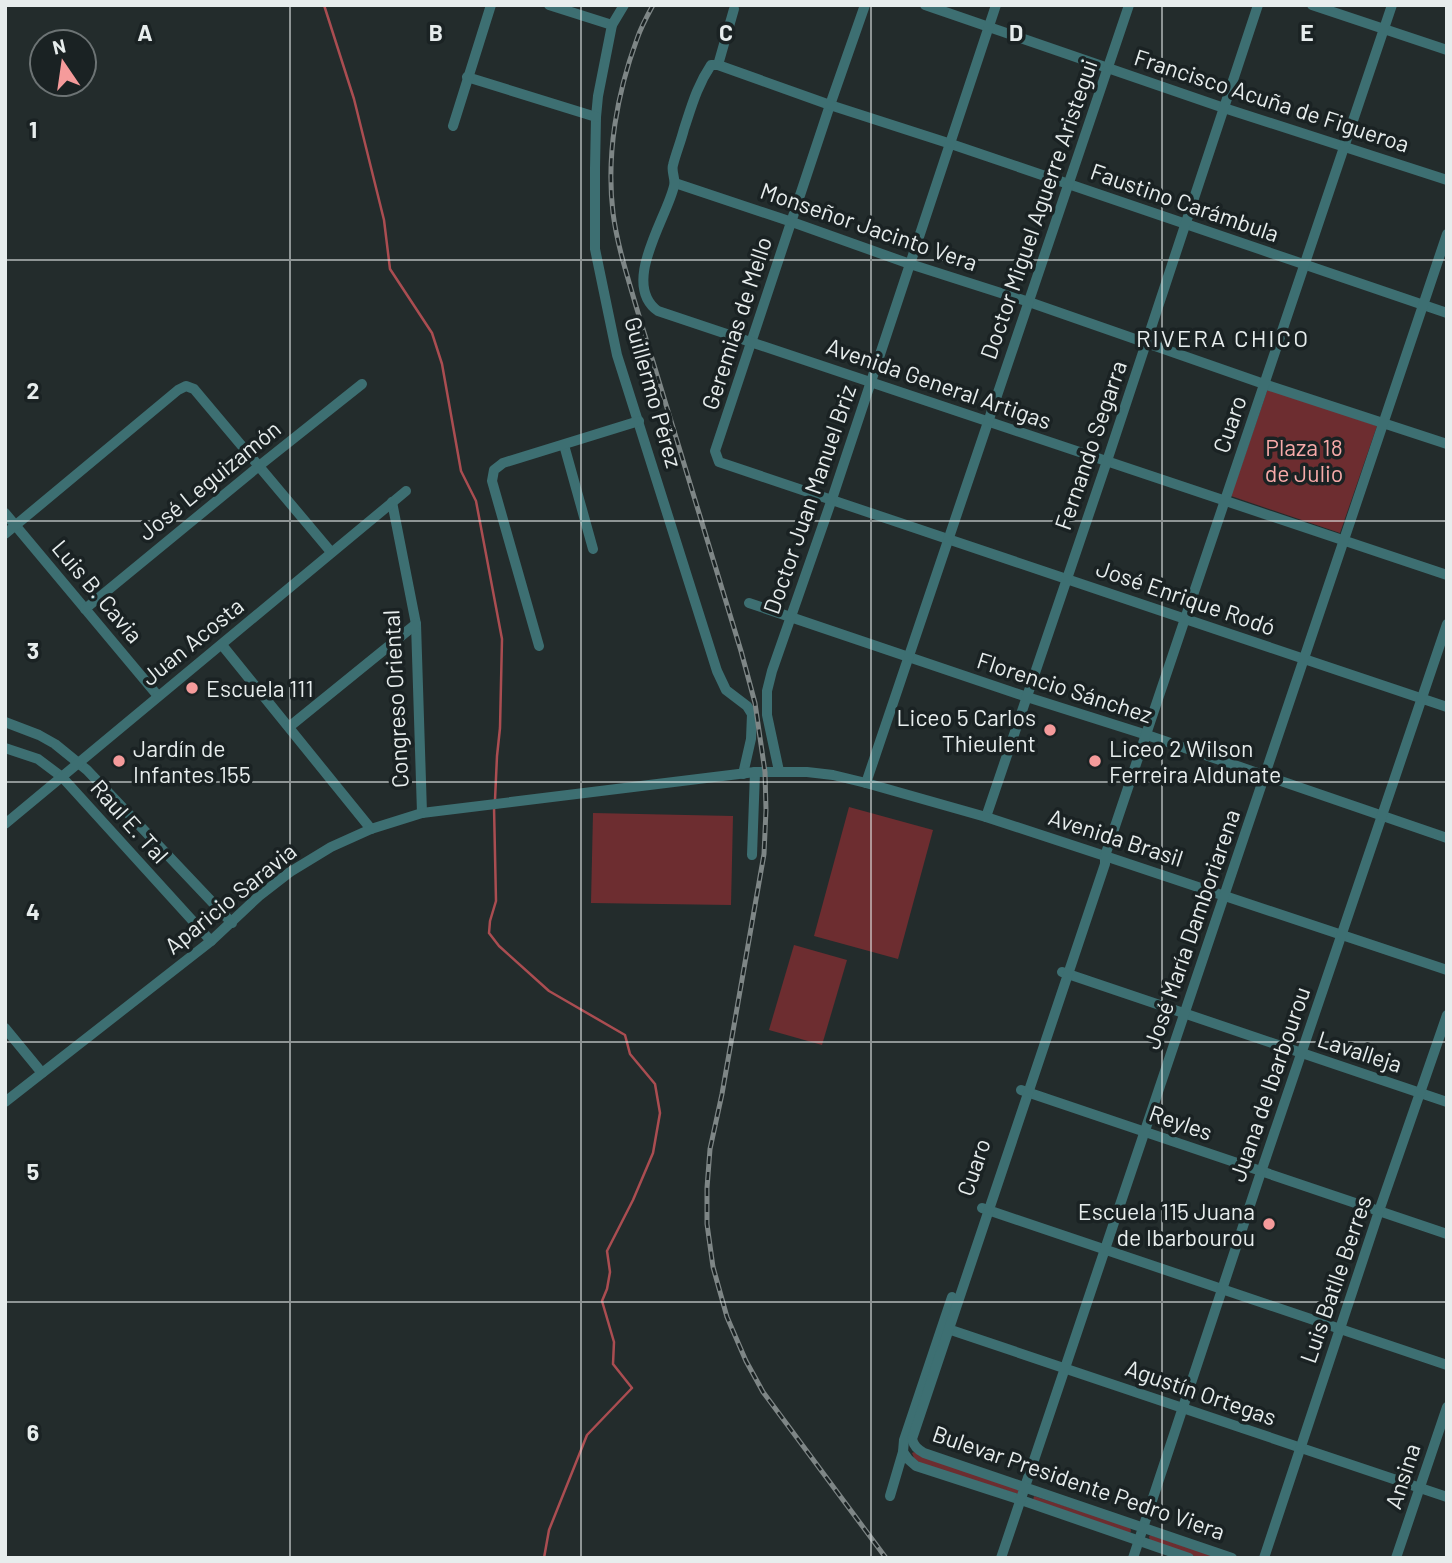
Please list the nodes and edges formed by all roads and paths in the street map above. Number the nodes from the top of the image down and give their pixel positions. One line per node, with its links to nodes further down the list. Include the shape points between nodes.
1 (491, 5): 18 (street)
2 (549, 5): 12 (street)
3 (624, 5): 12 (street, Guillermo Pérez)
4 (865, 5): 19 (street, Geremias de Mello)
5 (925, 5): 13 (street, Francisco Acuña de Figueroa)
6 (996, 5): 13 (street, Doctor Juan Manuel Briz)
7 (1129, 5): 17 (street, Doctor Miguel Aguerre Aristegui)
8 (1258, 5): 20 (street, Fernando Segarra)
9 (1312, 5): 14 (street)
10 (1392, 5): 14 (street, Cuaro)
11 (734, 9): 16 (street)
12 (612, 25): 21 (street, Guillermo Pérez)
13 (989, 27): 17 (street, Francisco Acuña de Figueroa); 23 (street, Doctor Juan Manuel Briz)
14 (1385, 29): 15 (street); 24 (street, Cuaro)
15 (1447, 50)
16 (715, 65): 19 (street, Faustino Carámbula); 26 (street, via 700,81 672,168)
17 (1108, 67): 20 (street, Francisco Acuña de Figueroa); 27 (street, Doctor Miguel Aguerre Aristegui)
18 (467, 77): 21 (street); 22 (street)
19 (830, 105): 23 (street, Faustino Carámbula); 28 (street, Geremias de Mello)
20 (1224, 108): 24 (street, Francisco Acuña de Figueroa); 29 (street, Fernando Segarra)
21 (596, 117): 41 (street, Guillermo Pérez, via 595,249 617,355)
22 (453, 126)
23 (951, 144): 27 (street, Faustino Carámbula); 31 (street, Doctor Juan Manuel Briz)
24 (1345, 146): 25 (street, Francisco Acuña de Figueroa); 32 (street, Cuaro)
25 (1447, 180)
26 (675, 183): 28 (street, Monseñor Jacinto Vera); 36 (street, Avenida General Artigas, via 647,257 644,286 648,302 658,311)
27 (1068, 184): 29 (street, Faustino Carámbula); 33 (street, Doctor Miguel Aguerre Aristegui)
28 (792, 222): 31 (street, Monseñor Jacinto Vera); 36 (street, Geremias de Mello)
29 (1186, 225): 32 (street, Faustino Carámbula); 37 (street, Fernando Segarra)
30 (1447, 234): 34 (street, José María Damboriarena)
31 (910, 264): 33 (street, Monseñor Jacinto Vera); 38 (street, Doctor Juan Manuel Briz)
32 (1305, 264): 34 (street, Faustino Carámbula); 40 (street, Cuaro)
33 (1029, 302): 37 (street, Monseñor Jacinto Vera); 42 (street, Doctor Miguel Aguerre Aristegui)
34 (1423, 304): 35 (street, Faustino Carámbula); 43 (street, José María Damboriarena)
35 (1447, 313)
36 (751, 342): 38 (street, Avenida General Artigas); 46 (street, Geremias de Mello)
37 (1146, 343): 40 (street, Monseñor Jacinto Vera); 47 (street, Fernando Segarra)
38 (870, 382): 42 (street, Avenida General Artigas); 50 (street, Doctor Juan Manuel Briz)
39 (362, 384): 48 (street, José Leguizamón)
40 (1264, 384): 43 (street, Monseñor Jacinto Vera); 51 (street, Cuaro)
41 (639, 421): 44 (street); 83 (street, Guillermo Pérez, via 717,670 726,690 752,714)
42 (989, 422): 47 (street, Avenida General Artigas); 56 (street, Doctor Miguel Aguerre Aristegui)
43 (1383, 422): 45 (street, Monseñor Jacinto Vera); 57 (street, José María Damboriarena)
44 (564, 444): 58 (street); 69 (street, via 503,463 494,470 492,481)
45 (1447, 444)
46 (716, 456): 50 (street, José Enrique Rodó, via 724,465)
47 (1107, 461): 51 (street, Avenida General Artigas); 61 (street, Fernando Segarra)
48 (259, 466): 54 (street, via 194,389 186,386); 59 (street); 63 (street, José Leguizamón)
49 (405, 491): 52 (street, Juan Acosta)
50 (832, 499): 56 (street, José Enrique Rodó); 64 (street, Doctor Juan Manuel Briz)
51 (1225, 500): 57 (street, Avenida General Artigas); 65 (street, Cuaro)
52 (392, 502): 59 (street, Juan Acosta); 66 (street, Congreso Oriental)
53 (5, 513): 54 (street, Luis B. Cavia)
54 (16, 525): 55 (street); 63 (street, Luis B. Cavia)
55 (5, 534)
56 (949, 539): 61 (street, José Enrique Rodó); 70 (street, Doctor Miguel Aguerre Aristegui)
57 (1343, 540): 60 (street, Avenida General Artigas); 71 (street, José María Damboriarena)
58 (593, 549)
59 (331, 552): 68 (street, Juan Acosta)
60 (1447, 575)
61 (1067, 579): 65 (street, José Enrique Rodó); 73 (street, Fernando Segarra)
62 (749, 603): 64 (street, Florencio Sánchez)
63 (85, 610): 72 (street, Luis B. Cavia)
64 (792, 617): 70 (street, Florencio Sánchez); 81 (street, Doctor Juan Manuel Briz, via 767,691 767,716)
65 (1185, 619): 71 (street, José Enrique Rodó); 78 (street, Cuaro)
66 (416, 624): 77 (street); 87 (street, Congreso Oriental)
67 (1447, 624): 74 (street, Juana de Ibarbourou)
68 (222, 645): 72 (street, Juan Acosta); 77 (street)
69 (539, 646)
70 (908, 657): 73 (street, Florencio Sánchez); 86 (street, Doctor Miguel Aguerre Aristegui)
71 (1304, 659): 74 (street, José Enrique Rodó); 84 (street, José María Damboriarena)
72 (158, 696): 80 (street, Juan Acosta)
73 (1027, 697): 78 (street, Florencio Sánchez); 89 (street, Fernando Segarra)
74 (1422, 699): 75 (street, José Enrique Rodó); 88 (street, Juana de Ibarbourou)
75 (1447, 707)
76 (5, 722): 80 (street, Raul E. Tal, via 55,744)
77 (289, 727): 91 (street)
78 (1147, 736): 84 (street, Florencio Sánchez); 94 (street, Cuaro)
79 (5, 748): 85 (street, Raul E. Tal, via 37,759)
80 (79, 764): 85 (street, Juan Acosta); 96 (street, Raul E. Tal)
81 (779, 771): 82 (street, Avenida Brasil); 86 (street, Avenida Brasil, via 834,775)
82 (760, 772): 83 (street, Aparicio Saravia); 93 (street)
83 (743, 774): 87 (street, Aparicio Saravia)
84 (1264, 775): 88 (street, Florencio Sánchez); 95 (street, José María Damboriarena)
85 (62, 777): 90 (street, Juan Acosta); 98 (street, Raul E. Tal)
86 (866, 783): 89 (street, Avenida Brasil)
87 (422, 813): 91 (street, Aparicio Saravia)
88 (1382, 816): 92 (street, Florencio Sánchez); 97 (street, Juana de Ibarbourou)
89 (986, 817): 94 (street, Avenida Brasil)
90 (5, 824)
91 (371, 829): 96 (street, Aparicio Saravia, via 290,872)
92 (1447, 838)
93 (751, 855)
94 (1105, 856): 95 (street, Avenida Brasil); 100 (street, Cuaro, via 1099,862)
95 (1224, 895): 97 (street, Avenida Brasil); 101 (street, José María Damboriarena)
96 (232, 923): 98 (street, Aparicio Saravia)
97 (1342, 935): 99 (street, Avenida Brasil); 104 (street, Juana de Ibarbourou)
98 (211, 942): 105 (street, Aparicio Saravia)
99 (1447, 970)
100 (1065, 973): 101 (street, Lavalleja); 106 (street, Cuaro)
101 (1185, 1014): 104 (street, Lavalleja); 110 (street, José María Damboriarena)
102 (1447, 1015): 107 (street, Luis Batlle Berres)
103 (5, 1028): 105 (street)
104 (1301, 1054): 107 (street, Lavalleja); 111 (street, Juana de Ibarbourou)
105 (42, 1073): 108 (street, Aparicio Saravia)
106 (1024, 1091): 110 (street, Reyles); 112 (street, Cuaro)
107 (1421, 1093): 109 (street, Lavalleja); 113 (street, Luis Batlle Berres)
108 (5, 1102)
109 (1447, 1102)
110 (1144, 1131): 111 (street, Reyles); 115 (street, José María Damboriarena)
111 (1261, 1171): 113 (street, Reyles); 116 (street, Juana de Ibarbourou)
112 (985, 1209): 115 (street); 117 (street, Cuaro)
113 (1380, 1211): 114 (street, Reyles); 118 (street, Luis Batlle Berres)
114 (1447, 1234)
115 (1105, 1250): 116 (street); 120 (street, José María Damboriarena)
116 (1221, 1290): 118 (street); 122 (street, Juana de Ibarbourou)
117 (946, 1328): 120 (street, Agustín Ortegas); 123 (street, Cuaro); 125 (street, Cuaro)
118 (1340, 1329): 119 (street); 124 (street, Luis Batlle Berres)
119 (1447, 1365)
120 (1065, 1367): 122 (street, Agustín Ortegas); 126 (street, José María Damboriarena)
121 (1447, 1407): 127 (street, Ansina)
122 (1182, 1408): 124 (street, Agustín Ortegas); 131 (street, Juana de Ibarbourou)
123 (913, 1444): 126 (street, Bulevar Presidente Pedro Viera, via 924,1453)
124 (1300, 1448): 127 (street, Agustín Ortegas); 137 (street, Luis Batlle Berres)
125 (903, 1452): 128 (street, Cuaro); 130 (street, Bulevar Presidente Pedro Viera, via 916,1466)
126 (1025, 1487): 130 (street, José María Damboriarena); 131 (street, Bulevar Presidente Pedro Viera)
127 (1420, 1488): 129 (street, Agustín Ortegas); 138 (street, Ansina)
128 (890, 1496)
129 (1447, 1497)
130 (1021, 1500): 132 (street, Bulevar Presidente Pedro Viera); 133 (street, José María Damboriarena)
131 (1143, 1528): 132 (street, Juana de Ibarbourou); 136 (street, Bulevar Presidente Pedro Viera)
132 (1139, 1540): 134 (street, Juana de Ibarbourou); 135 (street, Bulevar Presidente Pedro Viera)
133 (1001, 1558)
134 (1133, 1558)
135 (1189, 1558)
136 (1232, 1558)
137 (1264, 1558)
138 (1396, 1558)

